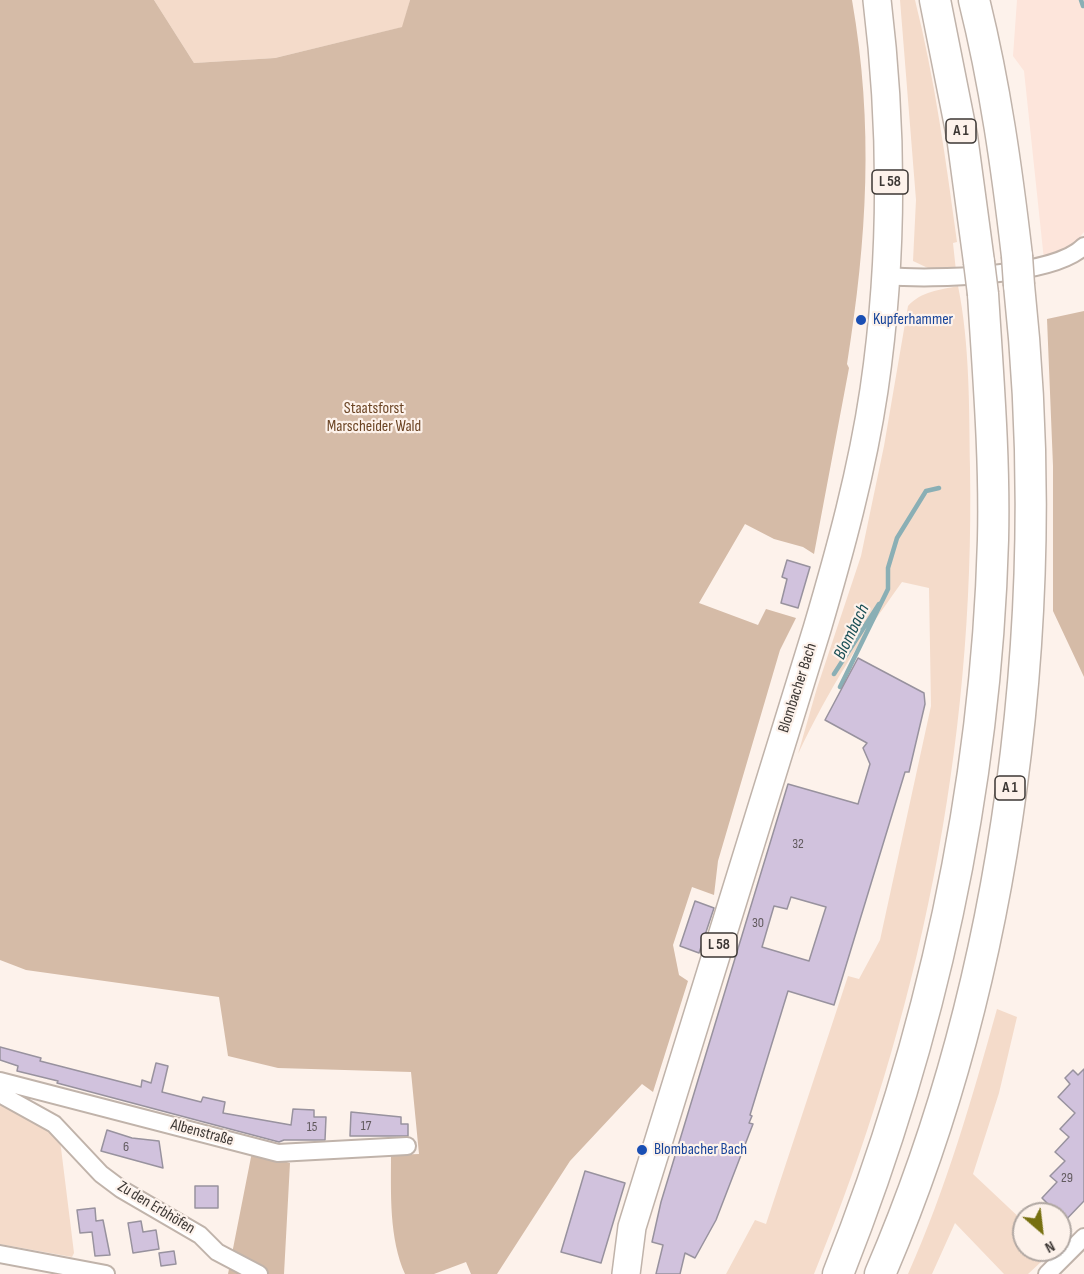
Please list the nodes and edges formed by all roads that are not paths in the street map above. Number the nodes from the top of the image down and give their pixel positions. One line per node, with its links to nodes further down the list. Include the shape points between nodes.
1 (877, 0): 5 (main road, Blombacher Bach / L 58, via 887,87)
2 (974, 0): 15 (highway, A 1, via 1001,134 1026,353 1031,534 1028,617 1007,809 976,987 917,1184)
3 (936, 1): 14 (highway, A 1, bridge, via 962,136 983,294 992,438 989,627 974,770 954,885 921,1026 878,1167)
4 (1084, 246): 5 (street, via 1076,255 1044,267 956,277)
5 (887, 276): 13 (main road, Blombacher Bach / L 58, via 874,391 842,545 632,1227)
6 (0, 1081): 8 (street, Albenstraße, via 278,1153)
7 (0, 1094): 12 (street, Zu den Erbhöfen, via 54,1124 121,1190 200,1235 217,1252)
8 (407, 1146)
9 (1084, 1237): 16 (street)
10 (0, 1254): 11 (street)
11 (106, 1274)
12 (259, 1274)
13 (626, 1274)
14 (838, 1274)
15 (880, 1274)
16 (1047, 1274)

